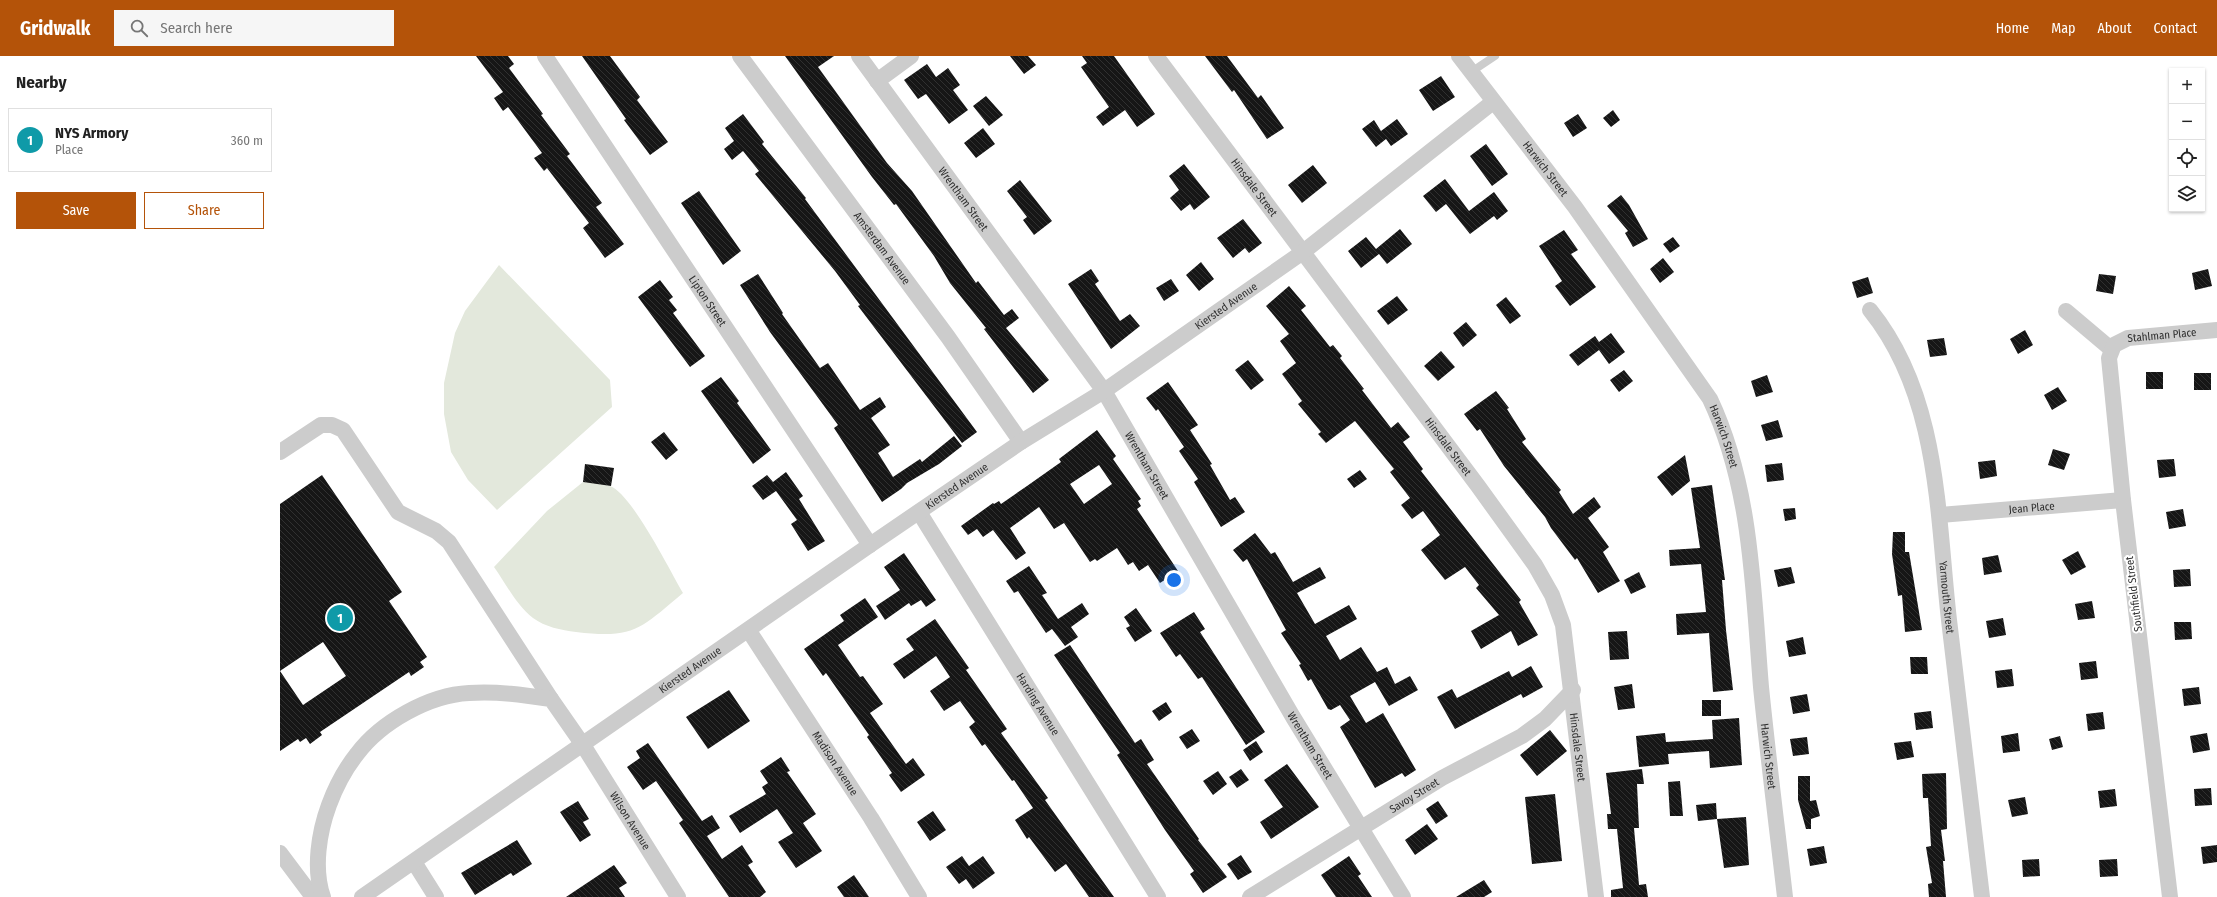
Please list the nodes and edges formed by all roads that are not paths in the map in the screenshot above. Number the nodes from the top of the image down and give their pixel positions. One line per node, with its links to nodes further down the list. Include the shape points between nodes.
1 (545, 56): 22 (street, Lipton Street)
2 (740, 56): 17 (street, Amsterdam Avenue, via 948,337)
3 (859, 56): 9 (street, Wrentham Street)
4 (911, 56): 9 (street)
5 (1156, 56): 11 (street, Hinsdale Street)
6 (1460, 56): 8 (street, Harwich Street)
7 (1495, 56): 8 (lane)
8 (1471, 72): 10 (street, Harwich Street)
9 (877, 80): 16 (street, Wrentham Street)
10 (1493, 102): 11 (street, Kiersted Avenue); 40 (street, Harwich Street, via 1575,207 1710,400 1724,429 1747,531)
11 (1303, 252): 16 (street, Kiersted Avenue); 24 (street, Hinsdale Street, via 1535,565 1552,595 1564,625)
12 (1870, 310): 21 (street, Yarmouth Street, via 1907,373 1914,392 1931,455)
13 (2066, 311): 15 (street)
14 (2217, 330): 15 (street, Stahlman Place, via 2128,338)
15 (2111, 349): 19 (street, Southfield Street, via 2109,358)
16 (1104, 391): 17 (street, Kiersted Avenue); 27 (street, Wrentham Street)
17 (1021, 442): 20 (street, Kiersted Avenue)
18 (280, 452): 25 (street, Wilson Avenue, via 321,425 332,425 343,430 398,512 436,531 449,542)
19 (2123, 500): 21 (street, Jean Place); 42 (street, Southfield Street)
20 (919, 512): 22 (street, Kiersted Avenue); 36 (street, Harding Avenue)
21 (1940, 515): 41 (street, Yarmouth Street, via 1945,584)
22 (870, 545): 23 (street, Kiersted Avenue)
23 (749, 631): 26 (street, Kiersted Avenue); 35 (street, Madison Avenue, via 871,818)
24 (1573, 690): 27 (street, Savoy Street, via 1545,719 1522,736 1442,778); 39 (street, Hinsdale Street)
25 (551, 699): 26 (street, Wilson Avenue); 31 (street, via 507,693 468,693 417,708 383,728 357,753 337,784 324,818 318,857)
26 (583, 745): 29 (street, Kiersted Avenue); 34 (street, Wilson Avenue)
27 (1359, 828): 37 (street, Savoy Street); 38 (street, Wrentham Street)
28 (280, 852): 30 (street)
29 (414, 862): 32 (street, Kiersted Avenue); 33 (street)
30 (313, 897)
31 (323, 897)
32 (362, 897)
33 (436, 897)
34 (678, 897)
35 (919, 897)
36 (1158, 897)
37 (1250, 897)
38 (1403, 897)
39 (1596, 897)
40 (1785, 897)
41 (1982, 897)
42 (2170, 897)

